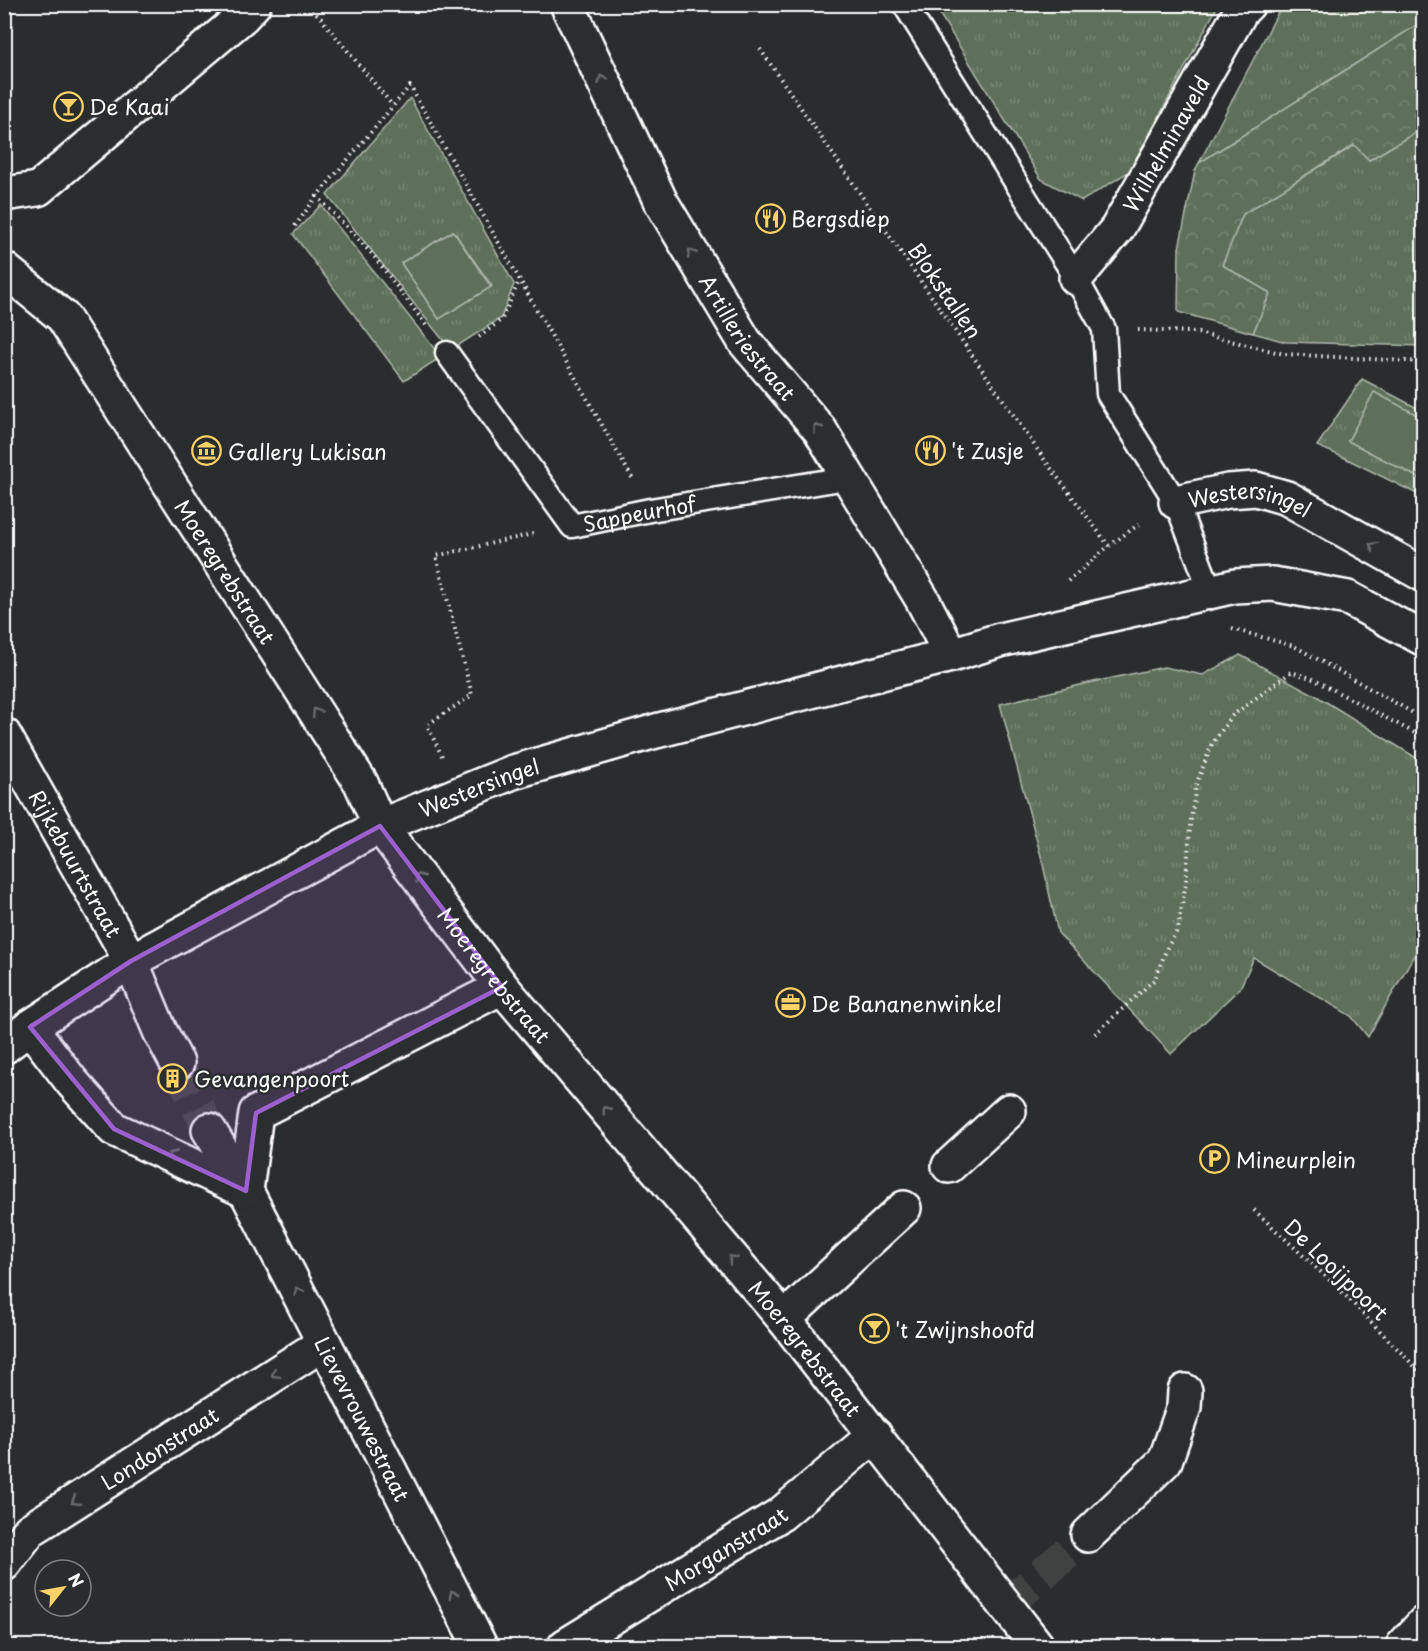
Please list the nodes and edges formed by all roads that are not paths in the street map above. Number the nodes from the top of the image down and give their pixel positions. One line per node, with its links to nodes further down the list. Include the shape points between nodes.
1 (254, 4): 5 (street, via 38,189)
2 (567, 4): 9 (street, Artilleriestraat, one-way to 2, via 820,430 745,342 660,200)
3 (904, 4): 7 (lane)
4 (1248, 4): 7 (street, Wilhelminaveld, via 1117,229)
5 (4, 194)
6 (4, 269): 16 (street, Moeregrebstraat, one-way to 6, via 361,783 63,317)
7 (1076, 278): 10 (lane, via 1104,329 1108,394)
8 (447, 353): 9 (lane, Sappeurhof, via 572,526)
9 (847, 478): 14 (street, Artilleriestraat, via 922,599)
10 (1176, 502): 11 (street, Westersingel, one-way to 10, via 1287,498 1256,489); 12 (lane)
11 (1424, 575)
12 (1210, 590): 13 (street, Westersingel, via 1273,585 1348,598); 14 (street, Westersingel)
13 (1424, 639)
14 (951, 655): 16 (street, Westersingel, via 513,772)
15 (4, 735): 17 (street, Rijkebuurtstraat)
16 (380, 826): 17 (street, Westersingel); 18 (street, Moeregrebstraat, one-way to 16)
17 (131, 961): 19 (street, Westersingel); 21 (street)
18 (502, 987): 25 (street, via 256,1113); 27 (street, Moeregrebstraat, one-way to 18)
19 (30, 1027): 20 (street, Westersingel); 25 (street, one-way to 19, via 114,1129)
20 (4, 1047)
21 (177, 1063)
22 (1009, 1111): 24 (street)
23 (209, 1130): 25 (street, Lievevrouwestraat)
24 (949, 1166)
25 (246, 1191): 28 (street, Lievevrouwestraat, one-way to 25)
26 (904, 1208): 27 (street)
27 (784, 1319): 30 (street, Moeregrebstraat)
28 (324, 1342): 32 (street, Londonstraat, one-way to 32, via 30,1530); 34 (street, Lievevrouwestraat, one-way to 28)
29 (1185, 1391): 31 (street, via 1184,1407 1165,1461)
30 (875, 1435): 35 (street, Morganstraat, via 781,1514); 36 (street, Moeregrebstraat)
31 (1088, 1535)
32 (4, 1564)
33 (1424, 1623): 37 (street)
34 (480, 1647)
35 (565, 1647)
36 (1037, 1647)
37 (1403, 1647)

